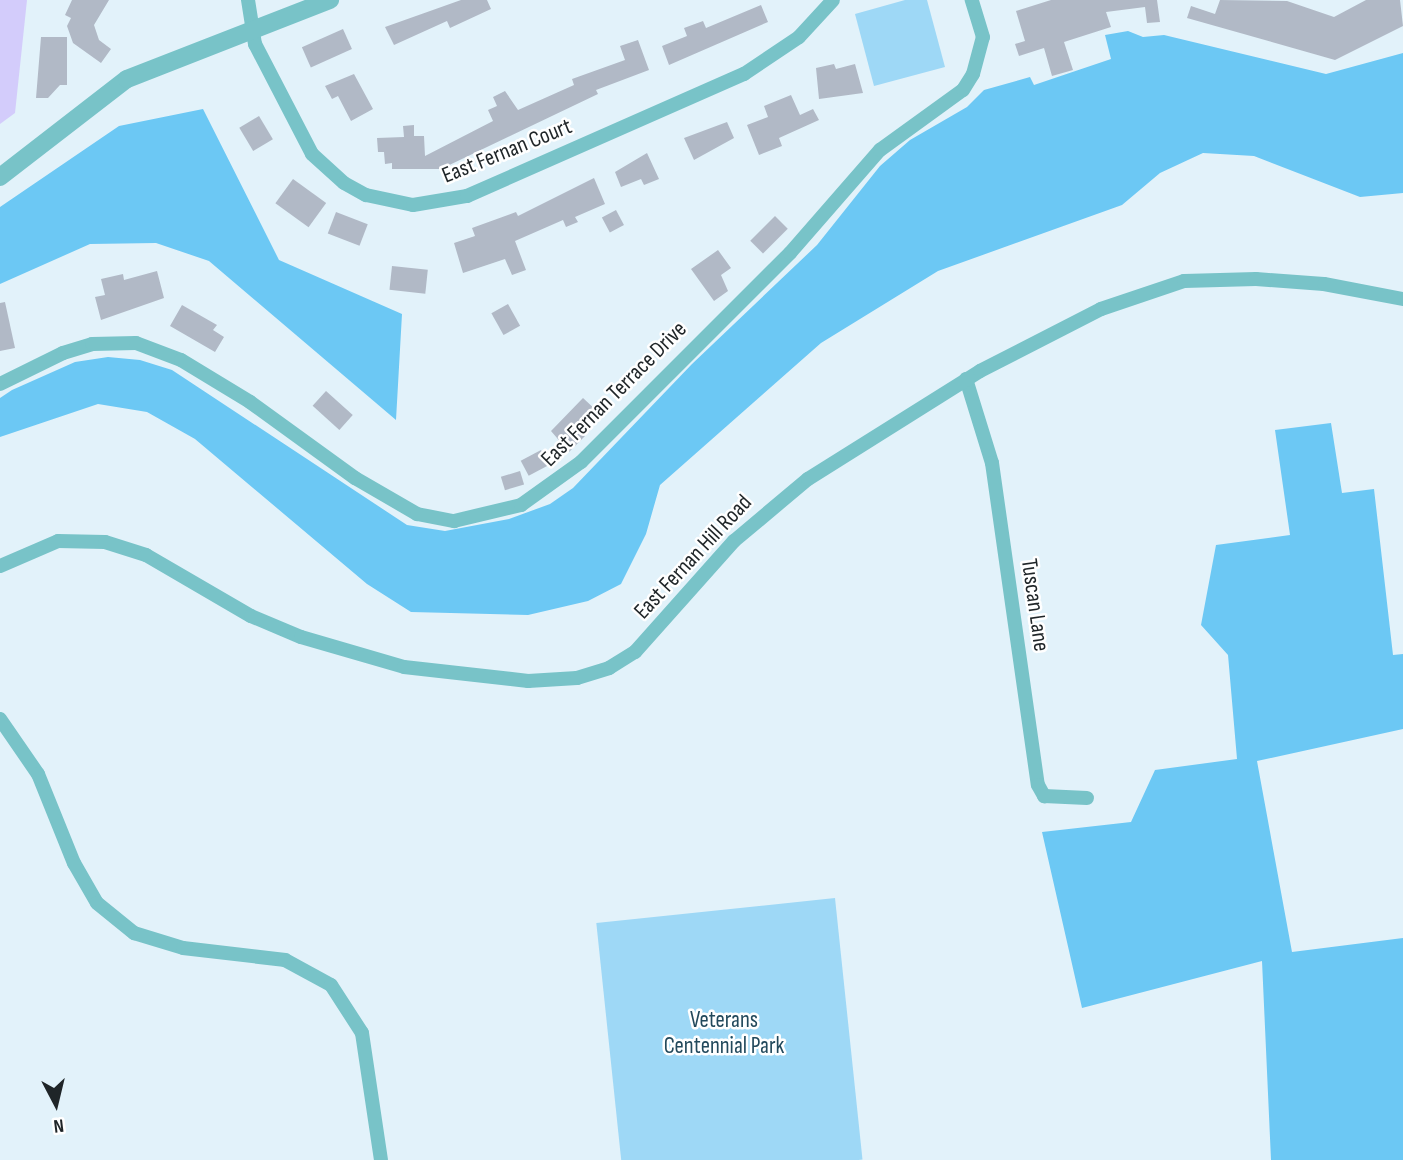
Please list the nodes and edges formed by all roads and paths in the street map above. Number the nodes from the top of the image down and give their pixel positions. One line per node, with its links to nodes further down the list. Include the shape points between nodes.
1 (248, 0): 5 (street)
2 (330, 0): 5 (street)
3 (833, 0): 5 (street, East Fernan Court, via 799,37 744,74 467,196 422,205 366,195 324,167 296,131)
4 (972, 0): 9 (street, East Fernan Terrace Drive, via 984,37 974,74 963,89 880,150 790,254 582,462 539,497 521,505 454,522 418,514 355,478 250,402 181,360 136,342 92,344)
5 (250, 30): 6 (street, via 127,79)
6 (0, 177)
7 (1403, 299): 8 (street, East Fernan Hill Road, via 1270,280 1184,281 1101,309)
8 (966, 379): 10 (street, East Fernan Hill Road, via 769,508 635,652 609,668 577,678 528,681 404,667 302,637 251,616 146,555 105,542 58,541); 12 (street, Tuscan Lane, via 992,463 1038,785 1044,796)
9 (0, 384)
10 (0, 566)
11 (0, 719): 13 (street, via 38,774 74,863 97,903 134,933 183,948 285,960 331,985 362,1033)
12 (1087, 798)
13 (381, 1160)

